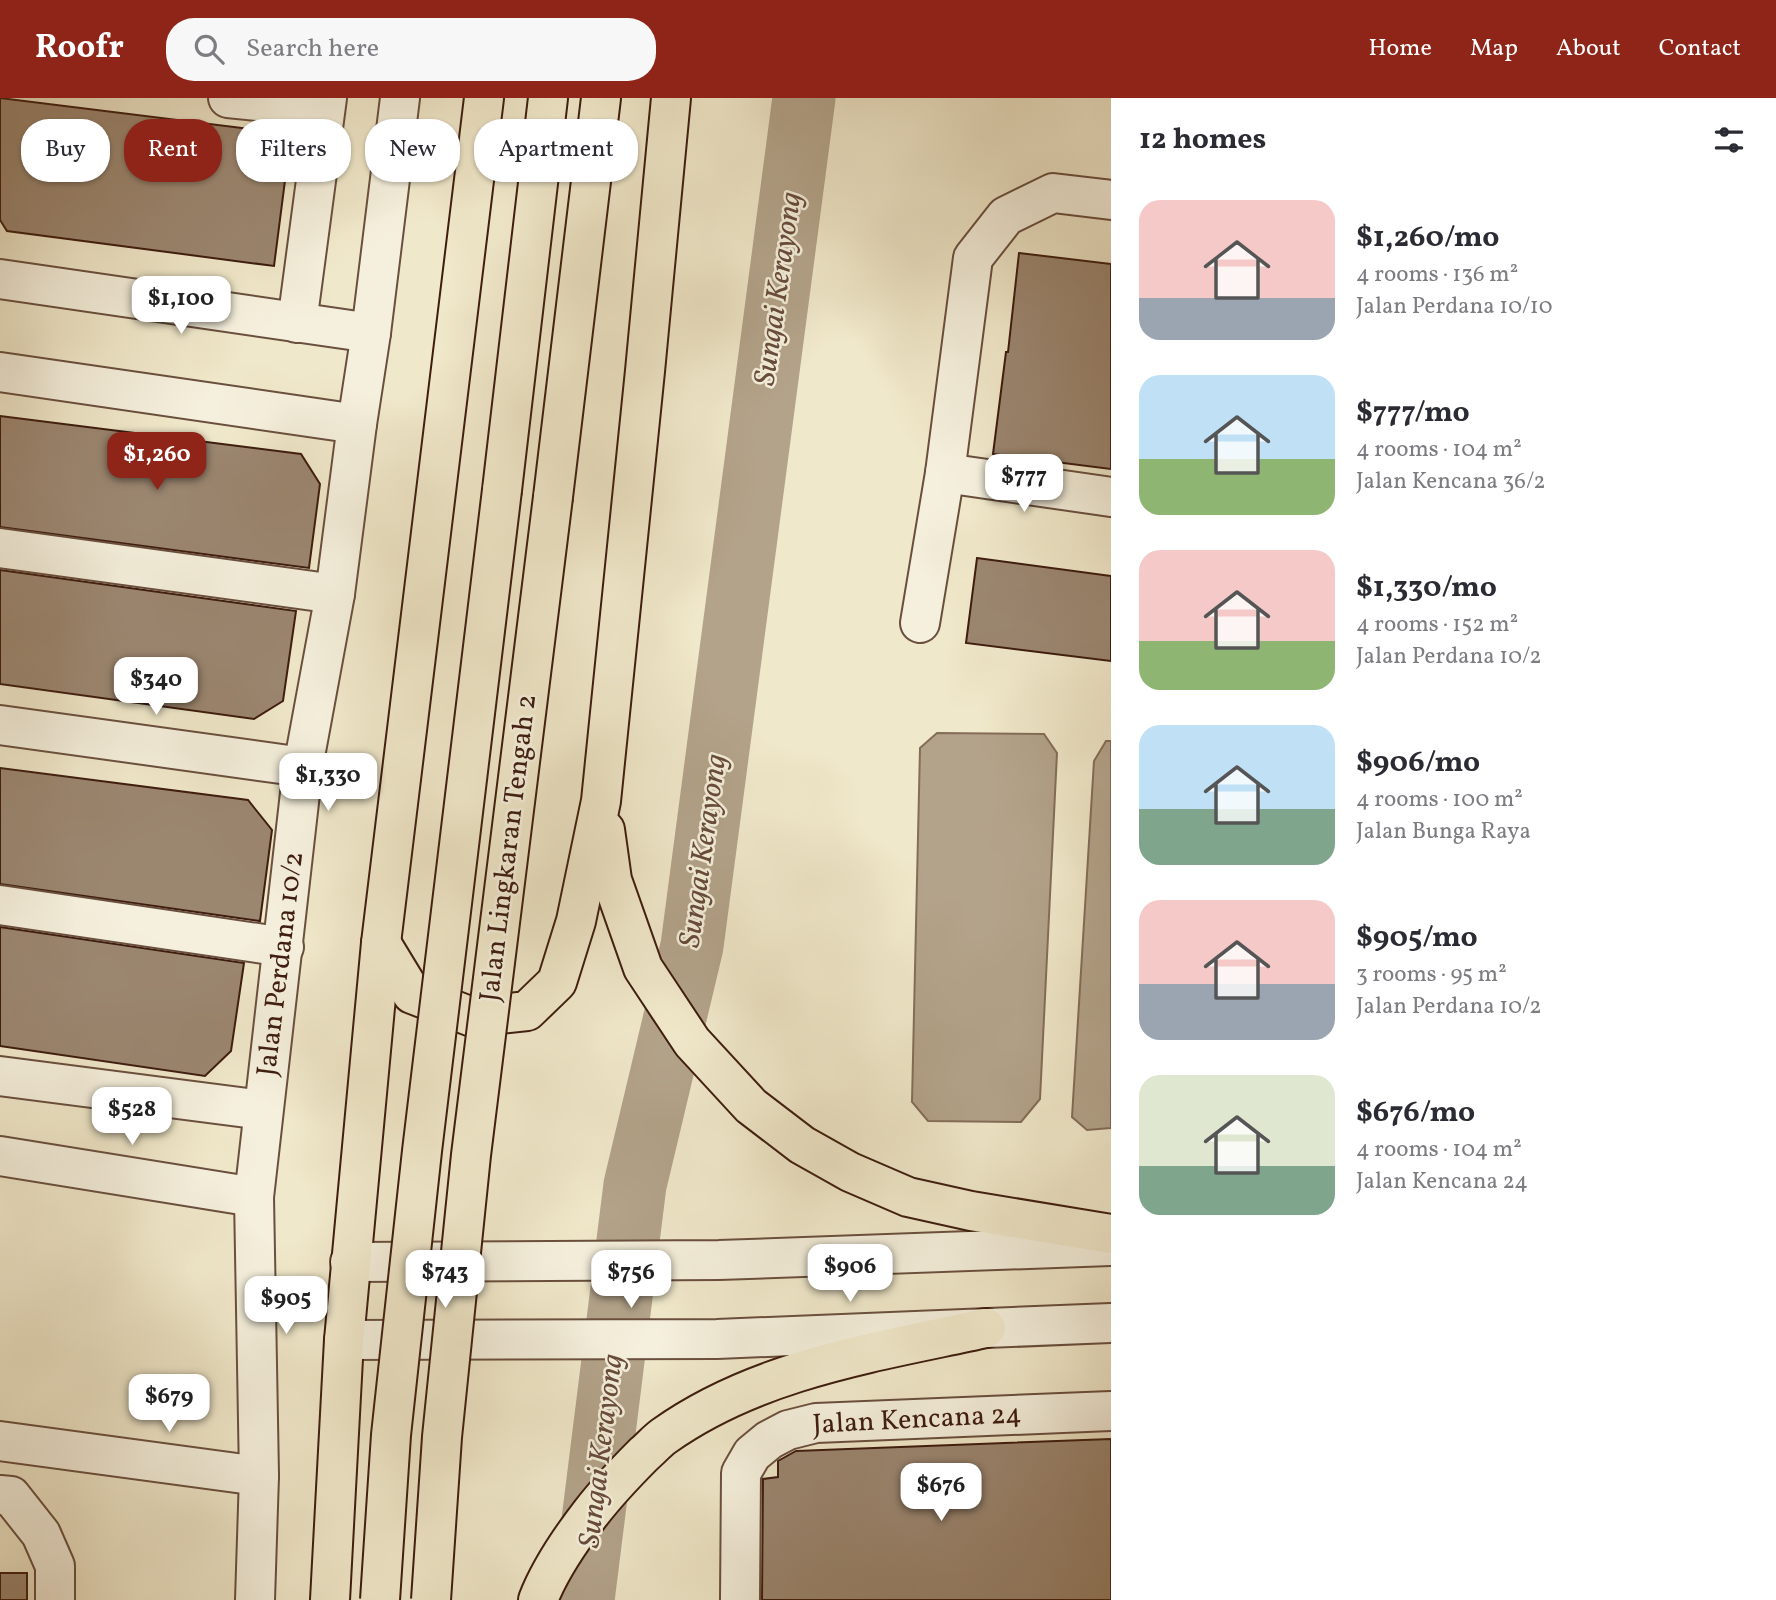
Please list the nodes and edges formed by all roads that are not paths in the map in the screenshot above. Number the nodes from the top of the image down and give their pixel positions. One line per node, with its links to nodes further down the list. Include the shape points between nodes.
1 (228, 98): 7 (street)
2 (400, 98): 11 (street, Jalan Perdana 10/2)
3 (484, 98): 23 (highway)
4 (548, 98): 42 (highway, Jalan Lingkaran Tengah 2, bridge, via 422,1151 391,1435)
5 (601, 98): 43 (highway, Jalan Lingkaran Tengah 2, bridge, via 470,1169 442,1437)
6 (671, 98): 21 (highway)
7 (326, 103): 10 (street)
8 (1111, 200): 14 (street, via 1052,193 1006,216 973,258)
9 (0, 279): 10 (street)
10 (297, 323): 11 (street)
11 (370, 333): 13 (street, Jalan Perdana 10/2)
12 (0, 372): 13 (street)
13 (357, 424): 17 (street, Jalan Perdana 10/2)
14 (945, 473): 15 (street); 18 (street)
15 (1111, 497)
16 (0, 548): 17 (street)
17 (335, 594): 20 (street, Jalan Perdana 10/2)
18 (920, 623)
19 (0, 725): 20 (street)
20 (303, 767): 24 (street, Jalan Perdana 10/2)
21 (601, 801): 23 (highway, via 576,921 556,982 527,1010 472,1017 412,994); 29 (highway, via 612,880 643,968 692,1042 751,1106 802,1145 908,1197)
22 (0, 905): 24 (street)
23 (381, 943): 31 (highway)
24 (284, 947): 26 (street, Jalan Perdana 10/2)
25 (0, 1076): 26 (street)
26 (263, 1110): 28 (street, Jalan Perdana 10/2)
27 (0, 1156): 28 (street)
28 (254, 1197): 37 (street, Jalan Perdana 10/2)
29 (1111, 1234)
30 (1111, 1246): 31 (street, via 719,1259)
31 (350, 1262): 34 (highway)
32 (1111, 1323): 33 (street)
33 (986, 1328): 34 (street, via 717,1339); 44 (highway, via 787,1375 719,1403 663,1437 621,1477 573,1537)
34 (344, 1340): 41 (highway)
35 (1111, 1411): 45 (street, Jalan Kencana 24, via 816,1423 788,1430 752,1454 741,1473)
36 (12, 1443): 37 (street); 38 (street)
37 (259, 1476): 40 (street, Jalan Perdana 10/2)
38 (5, 1496): 39 (street, via 41,1534 55,1566)
39 (55, 1600)
40 (255, 1600)
41 (330, 1600)
42 (380, 1600)
43 (431, 1600)
44 (538, 1600)
45 (740, 1600)

